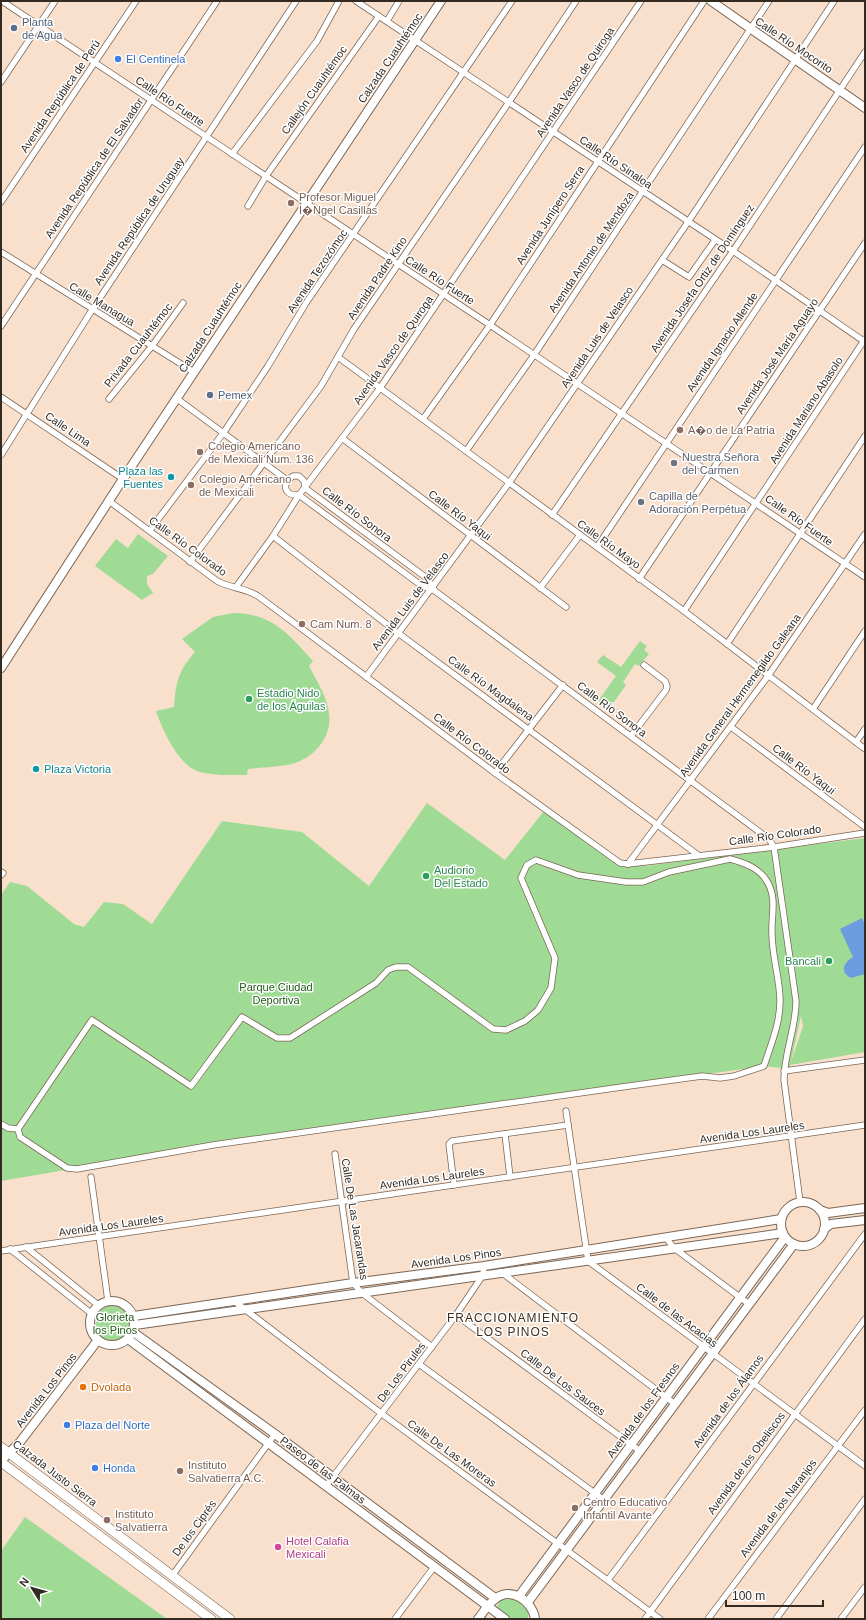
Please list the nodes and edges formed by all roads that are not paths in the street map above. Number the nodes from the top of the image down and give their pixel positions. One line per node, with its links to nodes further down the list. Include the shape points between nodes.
1 (2, 1): 19 (street, Calle Río Fuerte)
2 (54, 1): 19 (street)
3 (136, 1): 24 (street, Avenida República de Perú)
4 (217, 1): 28 (street, Avenida República de El Salvador)
5 (296, 1): 32 (street, Avenida República de Uruguay)
6 (339, 1): 34 (street, via 317,41)
7 (356, 1): 17 (street, Calle Río Sinaloa)
8 (399, 1): 18 (street)
9 (442, 1): 21 (street, Calzada Cuauhtémoc)
10 (512, 1): 25 (street, Avenida Tezozómoc)
11 (576, 1): 29 (street, Avenida Padre Kino)
12 (642, 1): 31 (street, Avenida Vasco de Quiroga)
13 (704, 1): 35 (street, Avenida Junípero Serra)
14 (711, 1): 20 (street, Calle Río Mocorito)
15 (769, 1): 20 (street, Avenida Antonio de Mendoza)
16 (834, 1): 23 (street, Avenida Luis de Velasco)
17 (379, 16): 18 (street, Calle Río Sinaloa); 36 (street, Callejón Cuauhtémoc)
18 (386, 22): 21 (street, Calle Río Sinaloa)
19 (39, 25): 24 (street, Calle Río Fuerte); 26 (street)
20 (750, 29): 23 (street, Calle Río Mocorito); 37 (street, Avenida Antonio de Mendoza)
21 (414, 40): 25 (street, Calle Río Sinaloa); 39 (street, Calzada Cuauhtémoc)
22 (865, 52): 27 (street, Avenida Josefa Ortiz de Domínguez)
23 (795, 59): 27 (street, Calle Río Mocorito); 41 (street, Avenida Luis de Velasco)
24 (94, 62): 28 (street, Calle Río Fuerte); 38 (street, Avenida República de Perú)
25 (464, 73): 29 (street, Calle Río Sinaloa); 42 (street, Avenida Tezozómoc)
26 (1, 82)
27 (840, 90): 30 (street, Calle Río Mocorito); 45 (street, Avenida Josefa Ortiz de Domínguez)
28 (151, 100): 32 (street, Calle Río Fuerte); 49 (street, Avenida República de El Salvador)
29 (509, 102): 31 (street, Calle Río Sinaloa); 48 (street, Avenida Padre Kino)
30 (865, 108)
31 (554, 132): 35 (street, Calle Río Sinaloa); 51 (street, Avenida Vasco de Quiroga)
32 (207, 137): 34 (street, Calle Río Fuerte); 53 (street, Avenida República de Uruguay)
33 (865, 147): 50 (street, Avenida Ignacio Allende)
34 (232, 154): 36 (street, Calle Río Fuerte)
35 (597, 161): 37 (street, Calle Río Sinaloa); 55 (street, Avenida Junípero Serra)
36 (266, 176): 39 (street, Calle Río Fuerte); 40 (street)
37 (642, 192): 41 (street, Calle Río Sinaloa); 59 (street, Avenida Antonio de Mendoza)
38 (1, 202)
39 (306, 203): 42 (street, Calle Río Fuerte); 61 (street, Calzada Cuauhtémoc)
40 (248, 206)
41 (688, 222): 43 (street, Calle Río Sinaloa); 47 (street, Avenida Luis de Velasco)
42 (354, 235): 48 (street, Calle Río Fuerte); 70 (street, Avenida Tezozómoc, via 306,303)
43 (715, 240): 45 (street, Calle Río Sinaloa); 47 (street, via 689,277)
44 (865, 243): 54 (street, Avenida José María Aguayo)
45 (733, 251): 50 (street, Calle Río Sinaloa); 68 (street, Avenida Josefa Ortiz de Domínguez)
46 (1, 252): 49 (street, Calle Managua)
47 (662, 260): 62 (street, Avenida Luis de Velasco)
48 (398, 264): 51 (street, Calle Río Fuerte); 60 (street, Avenida Padre Kino)
49 (34, 275): 53 (street, Calle Managua); 56 (street, Avenida República de El Salvador)
50 (775, 281): 54 (street, Calle Río Sinaloa); 73 (street, Avenida Ignacio Allende)
51 (444, 295): 55 (street, Calle Río Fuerte); 63 (street, Avenida Vasco de Quiroga)
52 (183, 303): 58 (street, Privada Cuauhtémoc)
53 (92, 310): 58 (street, Calle Managua); 67 (street, Avenida República de Uruguay)
54 (819, 311): 57 (street, Calle Río Sinaloa); 77 (street, Avenida José María Aguayo)
55 (490, 325): 59 (street, Calle Río Fuerte); 69 (street, Avenida Junípero Serra)
56 (1, 326)
57 (865, 340): 84 (street, Avenida Mariano Abasolo)
58 (152, 346): 61 (street, Calle Managua); 66 (street, Privada Cuauhtémoc)
59 (534, 354): 62 (street, Calle Río Fuerte); 74 (street, Avenida Antonio de Mendoza)
60 (338, 357): 63 (street, Calle Río Mayo); 76 (street, Avenida Padre Kino, via 321,386)
61 (194, 372): 65 (street, Calzada Cuauhtémoc)
62 (578, 383): 68 (street, Calle Río Fuerte); 80 (street, Avenida Luis de Velasco)
63 (380, 388): 69 (street, Calle Río Mayo); 72 (street, Avenida Vasco de Quiroga)
64 (1, 397): 67 (street, Calle Lima)
65 (176, 398): 70 (street); 78 (street, Calzada Cuauhtémoc)
66 (109, 399)
67 (28, 414): 75 (street, Avenida República de Uruguay); 78 (street, Calle Lima)
68 (621, 414): 73 (street, Calle Río Fuerte); 85 (street, Avenida Josefa Ortiz de Domínguez)
69 (423, 420): 74 (street, Calle Río Mayo)
70 (224, 432): 76 (street); 86 (street, Avenida Tezozómoc)
71 (865, 436): 87 (street)
72 (342, 438): 81 (street, Avenida Vasco de Quiroga); 89 (street, Calle Río Yaqui)
73 (666, 444): 77 (street, Calle Río Fuerte); 92 (street, Avenida Ignacio Allende)
74 (466, 451): 80 (street, Calle Río Mayo)
75 (1, 455)
76 (265, 463): 79 (street); 93 (street, Avenida Padre Kino)
77 (710, 473): 84 (street, Calle Río Fuerte); 96 (street, Avenida José María Aguayo)
78 (123, 478): 83 (street, Calzada Cuauhtémoc)
79 (287, 480): 81 (street, Calle Río Sonora, via 299,476 304,481); 82 (street, Calle Río Sonora, via 287,492 293,496)
80 (509, 483): 85 (street, Calle Río Mayo); 89 (street, Avenida Luis de Velasco)
81 (305, 488): 82 (street, Avenida Vasco de Quiroga); 99 (street, Calle Río Sonora, via 428,579)
82 (299, 495): 91 (street, Avenida Vasco de Quiroga); 99 (street, Calle Río Sonora, via 422,586)
83 (109, 501): 86 (street, Calle Río Colorado); 105 (street, Calzada Cuauhtémoc)
84 (757, 503): 87 (street, Calle Río Fuerte); 101 (street, Avenida Mariano Abasolo)
85 (552, 515): 90 (street, Calle Río Mayo)
86 (150, 530): 93 (street, Calle Río Colorado)
87 (801, 533): 94 (street, Calle Río Fuerte); 104 (street)
88 (865, 534): 94 (street, Avenida General Hermenegildo Galeana)
89 (471, 535): 98 (street, Calle Río Yaqui); 99 (street, Avenida Luis de Velasco)
90 (580, 535): 92 (street, Calle Río Mayo); 98 (street)
91 (273, 536): 97 (street, Avenida Vasco de Quiroga); 103 (street, Calle Río Magdalena)
92 (597, 548): 96 (street, Calle Río Mayo)
93 (190, 562): 97 (street, Calle Río Colorado, via 223,584)
94 (845, 564): 95 (street, Calle Río Fuerte); 108 (street, Avenida General Hermenegildo Galeana)
95 (865, 577)
96 (639, 579): 101 (street, Calle Río Mayo)
97 (236, 587): 109 (street, Calle Río Colorado, via 258,596)
98 (540, 588): 100 (street, Calle Río Yaqui)
99 (433, 589): 103 (street, Avenida Luis de Velasco); 110 (street, Calle Río Sonora)
100 (566, 607)
101 (684, 611): 104 (street, Calle Río Mayo)
102 (865, 631): 111 (street)
103 (398, 633): 109 (street, Avenida Luis de Velasco); 114 (street, Calle Río Magdalena)
104 (727, 644): 108 (street, Calle Río Mayo)
105 (4, 657): 107 (street, Calzada Cuauhtémoc)
106 (644, 665): 115 (street, via 667,686)
107 (1, 668)
108 (768, 676): 111 (street, Calle Río Mayo); 112 (street, Avenida General Hermenegildo Galeana)
109 (366, 677): 118 (street, Calle Río Colorado)
110 (562, 685): 114 (street); 115 (street, Calle Río Sonora)
111 (813, 709): 116 (street, Calle Río Mayo)
112 (731, 726): 119 (street, Avenida General Hermenegildo Galeana); 121 (street, Calle Río Yaqui)
113 (865, 728): 116 (street)
114 (529, 729): 118 (street); 120 (street, Calle Río Magdalena)
115 (631, 736): 119 (street, Calle Río Sonora)
116 (856, 742): 117 (street, Calle Río Mayo)
117 (865, 749)
118 (495, 773): 125 (street, Calle Río Colorado, via 612,858)
119 (691, 780): 120 (street, Avenida General Hermenegildo Galeana); 123 (street, Calle Río Sonora, via 764,834)
120 (658, 824): 124 (street, Calle Río Magdalena); 125 (street, Avenida General Hermenegildo Galeana)
121 (865, 827)
122 (865, 833): 123 (street, Calle Río Colorado)
123 (774, 846): 124 (street, Calle Río Colorado); 129 (street, via 796,1001 794,1026)
124 (698, 856): 125 (street, Calle Río Colorado)
125 (628, 864)
126 (1, 872): 127 (street)
127 (1, 875)
128 (865, 1060): 129 (street)
129 (784, 1071): 136 (street)
130 (566, 1111): 132 (street)
131 (1, 1124): 134 (street, via 8,1128)
132 (568, 1125): 135 (street); 138 (street)
133 (865, 1125): 136 (street, Avenida Los Laureles)
134 (18, 1128): 134 (street, via 20,1137 67,1168 77,1169 213,1145 702,1076 734,1076 764,1066 777,1032 780,1001 772,934 774,903 768,883 759,872 746,863 730,860 669,872 643,882 578,875 536,860 527,865 521,878 554,958 551,988 538,1010 525,1021 506,1030 492,1029 408,967 396,967 388,970 376,983 290,1038 277,1038 242,1017 191,1086 92,1020)
135 (505, 1134): 140 (street); 141 (street, via 452,1141 450,1144)
136 (790, 1136): 138 (street, Avenida Los Laureles); 143 (street)
137 (335, 1154): 142 (street, Calle De Las Jacarandas)
138 (574, 1168): 140 (street, Avenida Los Laureles); 157 (street)
139 (91, 1177): 151 (street)
140 (510, 1177): 141 (street, Avenida Los Laureles)
141 (454, 1185): 142 (street, Avenida Los Laureles)
142 (342, 1201): 151 (street, Avenida Los Laureles); 164 (street, Calle De Las Jacarandas)
143 (800, 1202): 145 (street, via 811,1203); 146 (street, via 786,1209)
144 (865, 1208): 145 (street, via 828,1212)
145 (820, 1210): 148 (street, via 825,1222)
146 (781, 1219): 150 (street); 152 (street, Avenida Los Pinos)
147 (865, 1220): 148 (street, via 831,1224)
148 (824, 1229): 153 (street, via 822,1235 812,1243)
149 (865, 1234): 181 (street, Avenida de los Álamos)
150 (784, 1235): 153 (street); 155 (street, Avenida Los Pinos); 166 (street, Avenida de los Fresnos)
151 (100, 1237): 154 (street, Avenida Los Laureles); 167 (street)
152 (666, 1238): 155 (street); 157 (street, Avenida Los Pinos)
153 (794, 1244): 169 (street, Avenida de los Fresnos)
154 (26, 1248): 156 (street, Avenida Los Laureles); 170 (street)
155 (674, 1248): 159 (street, Avenida Los Pinos); 166 (street)
156 (10, 1249): 158 (street, Avenida Los Laureles); 172 (street)
157 (586, 1249): 159 (street); 160 (street, Avenida Los Pinos)
158 (1, 1251)
159 (588, 1261): 162 (street, Avenida Los Pinos); 178 (street, Calle de las Acacias)
160 (499, 1264): 161 (street, Avenida Los Pinos); 162 (street)
161 (484, 1266): 163 (street, De Los Pirules); 164 (street, Avenida Los Pinos)
162 (501, 1272): 163 (street, Avenida Los Pinos); 182 (street)
163 (483, 1275): 165 (street, Avenida Los Pinos); 173 (street, De Los Pirules)
164 (353, 1283): 165 (street, Calle De Las Jacarandas); 168 (street, Avenida Los Pinos)
165 (362, 1293): 171 (street, Avenida Los Pinos); 177 (street, Calle De Las Jacarandas)
166 (740, 1297): 169 (street); 178 (street, Avenida de los Fresnos)
167 (108, 1301): 170 (street); 175 (street, via 117,1301 130,1309)
168 (234, 1301): 171 (street, Calle De Las Moreras); 175 (street, Avenida Los Pinos)
169 (749, 1304): 179 (street, Avenida de los Fresnos)
170 (98, 1305): 172 (street)
171 (244, 1308): 175 (street, Avenida Los Pinos); 185 (street, Calle De Las Moreras)
172 (92, 1314): 176 (street, via 90,1328)
173 (456, 1314): 177 (street, De Los Pirules); 189 (street, Calle De Los Sauces)
174 (865, 1319): 186 (street, Avenida de los Obeliscos)
175 (132, 1328): 176 (street, via 121,1344 113,1346); 187 (street, Paseo de las Palmas); 188 (street, Paseo de las Palmas)
176 (98, 1340): 193 (street, Avenida Los Pinos, via 20,1442)
177 (432, 1347): 180 (street, De Los Pirules)
178 (703, 1347): 179 (street, Calle de las Acacias); 182 (street, Avenida de los Fresnos)
179 (712, 1354): 181 (street, Calle de las Acacias); 183 (street, Avenida de los Fresnos)
180 (419, 1364): 185 (street, De Los Pirules); 198 (street)
181 (753, 1384): 186 (street, Calle de las Acacias); 205 (street, Avenida de los Álamos)
182 (666, 1397): 183 (street); 189 (street, Avenida de los Fresnos)
183 (675, 1404): 192 (street, Avenida de los Fresnos)
184 (865, 1410): 191 (street, Avenida de los Naranjos)
185 (382, 1414): 196 (street, De Los Pirules); 201 (street, Calle De Las Moreras)
186 (794, 1414): 191 (street, Calle de las Acacias); 211 (street, Avenida de los Obeliscos)
187 (275, 1434): 188 (street, De los Ciprés); 196 (street, Paseo de las Palmas)
188 (269, 1442): 197 (street, Paseo de las Palmas); 204 (street, De los Ciprés)
189 (631, 1444): 192 (street, Calle De Los Sauces); 198 (street, Avenida de los Fresnos)
190 (1, 1446): 193 (main road, Calzada Justo Sierra)
191 (838, 1446): 195 (street, Calle de las Acacias); 220 (street, Avenida de los Naranjos)
192 (640, 1451): 200 (street, Avenida de los Fresnos)
193 (9, 1452): 194 (street, Avenida Los Pinos); 204 (main road, Calzada Justo Sierra)
194 (1, 1461): 212 (main road)
195 (865, 1466)
196 (333, 1478): 197 (street, De Los Pirules); 208 (street, Paseo de las Palmas)
197 (326, 1486): 203 (street, Paseo de las Palmas)
198 (595, 1493): 200 (street); 201 (street, Avenida de los Fresnos)
199 (865, 1499): 221 (street)
200 (604, 1500): 202 (street, Avenida de los Fresnos)
201 (558, 1543): 202 (street, Calle De Las Moreras); 207 (street, Avenida de los Fresnos)
202 (567, 1550): 205 (street, Calle De Las Moreras); 209 (street, Avenida de los Fresnos)
203 (434, 1567): 210 (street, Paseo de las Palmas); 214 (street)
204 (172, 1576): 213 (main road, Calzada Justo Sierra)
205 (608, 1580): 211 (street, Calle De Las Moreras)
206 (865, 1587): 222 (street)
207 (519, 1596): 208 (street); 209 (street)
208 (495, 1598): 210 (street)
209 (528, 1602): 217 (street, via 534,1609)
210 (488, 1606): 215 (street); 216 (street, Paseo de las Palmas)
211 (650, 1612): 218 (street, Avenida de los Obeliscos); 219 (street, Calle De Las Moreras)
212 (211, 1619)
213 (230, 1619)
214 (395, 1619)
215 (478, 1619)
216 (505, 1619)
217 (535, 1619)
218 (645, 1619)
219 (660, 1619)
220 (708, 1619)
221 (776, 1619)
222 (841, 1619)

